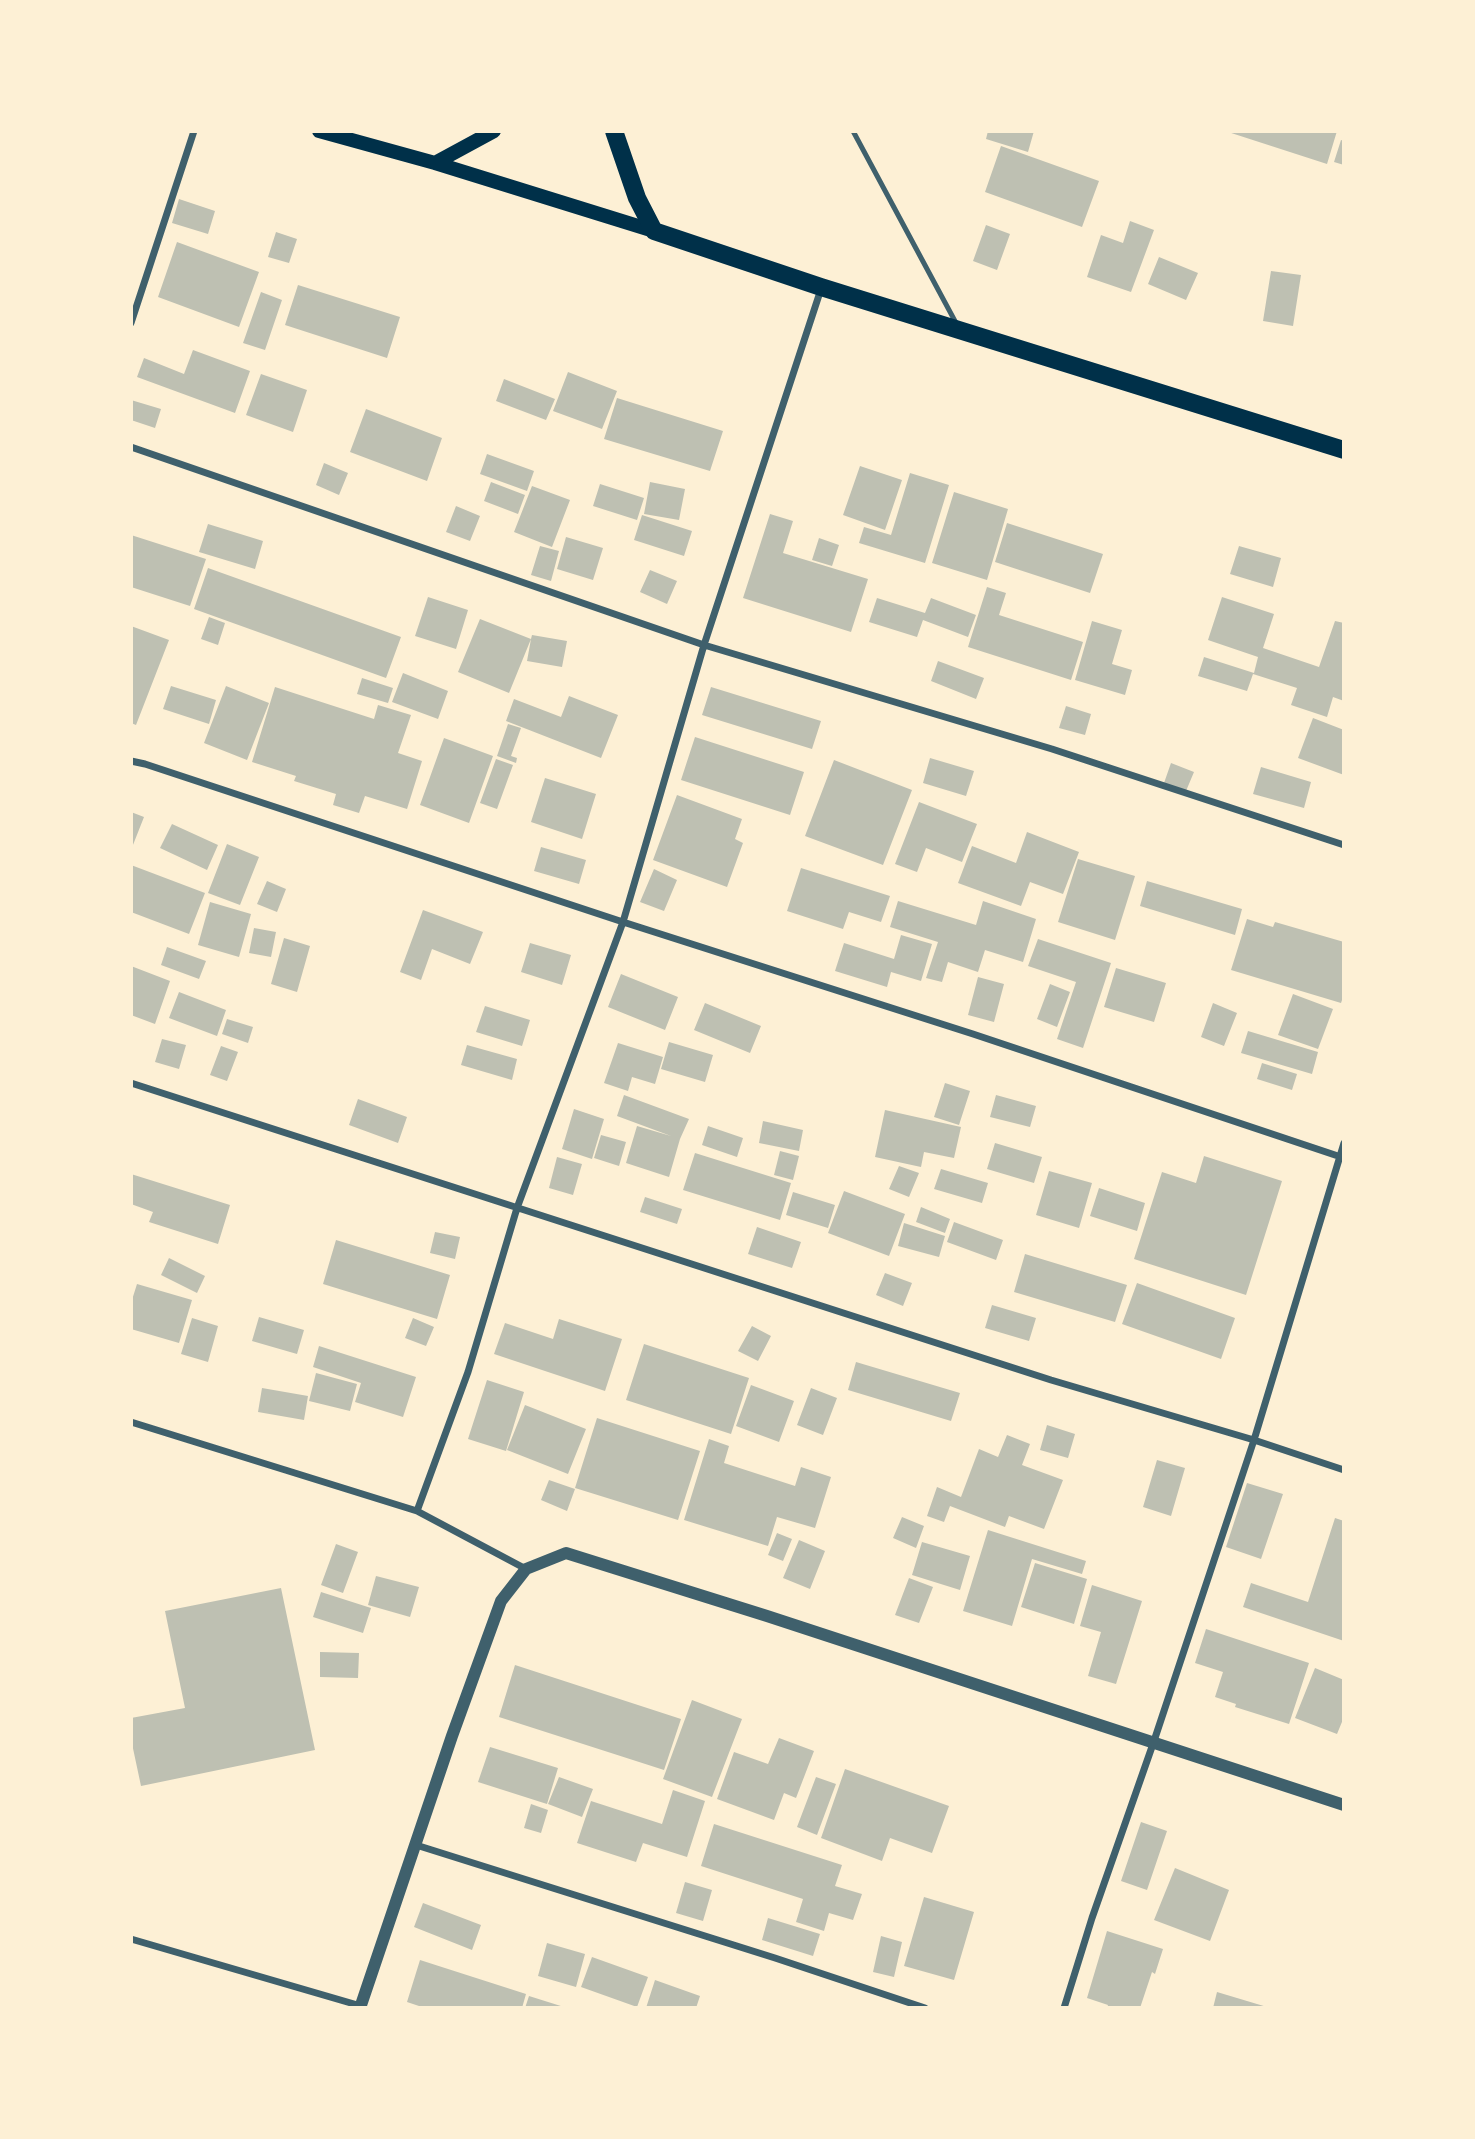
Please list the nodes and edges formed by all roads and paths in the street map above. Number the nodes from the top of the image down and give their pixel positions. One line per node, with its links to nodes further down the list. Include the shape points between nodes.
1 (194, 131): 9 (street)
2 (319, 131): 6 (main road)
3 (494, 131): 6 (main road)
4 (614, 131): 7 (main road, via 637,198)
5 (853, 131): 10 (lane)
6 (435, 163): 7 (main road)
7 (654, 231): 8 (main road)
8 (821, 287): 10 (main road); 13 (street)
9 (131, 323)
10 (959, 329): 12 (main road)
11 (131, 447): 13 (street)
12 (1344, 450)
13 (704, 646): 15 (street, via 1052,749); 16 (street)
14 (131, 761): 16 (street)
15 (1344, 845)
16 (623, 922): 19 (street); 20 (street)
17 (131, 1083): 20 (street)
18 (1344, 1143): 19 (street)
19 (1342, 1158): 22 (street)
20 (517, 1208): 22 (street, via 1051,1380); 24 (street, via 468,1372)
21 (131, 1422): 24 (street)
22 (1254, 1440): 23 (street); 26 (street)
23 (1344, 1470)
24 (417, 1511): 25 (street)
25 (526, 1569): 26 (street, via 566,1553); 28 (street, via 501,1601)
26 (1154, 1741): 27 (street); 32 (street)
27 (1344, 1804)
28 (416, 1845): 30 (street); 31 (street)
29 (131, 1939): 30 (street)
30 (361, 2007)
31 (925, 2008)
32 (1063, 2008)

